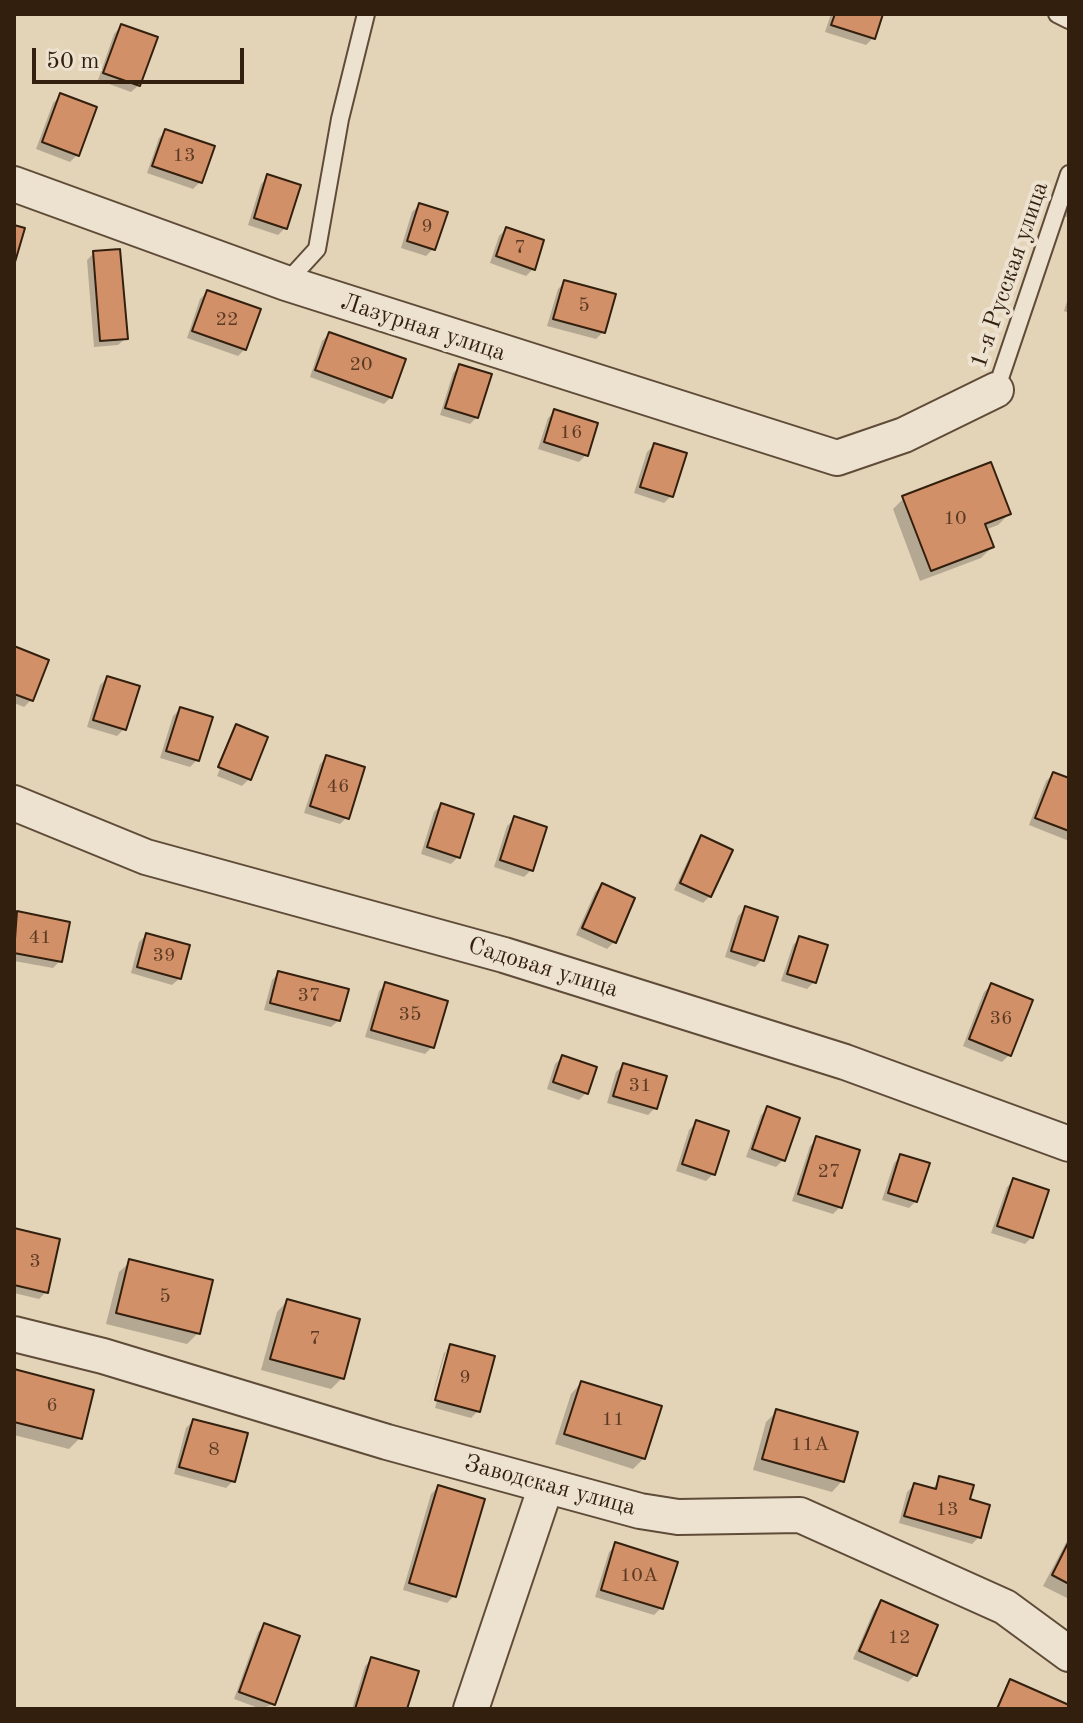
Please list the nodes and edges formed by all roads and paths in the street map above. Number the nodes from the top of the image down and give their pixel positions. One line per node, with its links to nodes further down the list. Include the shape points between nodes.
1 (366, 14): 6 (lane, via 340,119 317,249)
2 (1057, 14): 3 (lane)
3 (1069, 20)
4 (1069, 174): 7 (lane, 1-я Русская улица)
5 (14, 184): 6 (street, Лазурная улица)
6 (286, 283): 7 (street, Лазурная улица, via 837,458 904,435)
7 (996, 390)
8 (14, 803): 9 (street, Садовая улица, via 146,857 563,973 845,1062)
9 (1069, 1144)
10 (14, 1334): 11 (street, Заводская улица)
11 (546, 1486): 12 (street, Заводская улица, via 678,1517 800,1515 1005,1607); 13 (street)
12 (1069, 1654)
13 (471, 1709)

